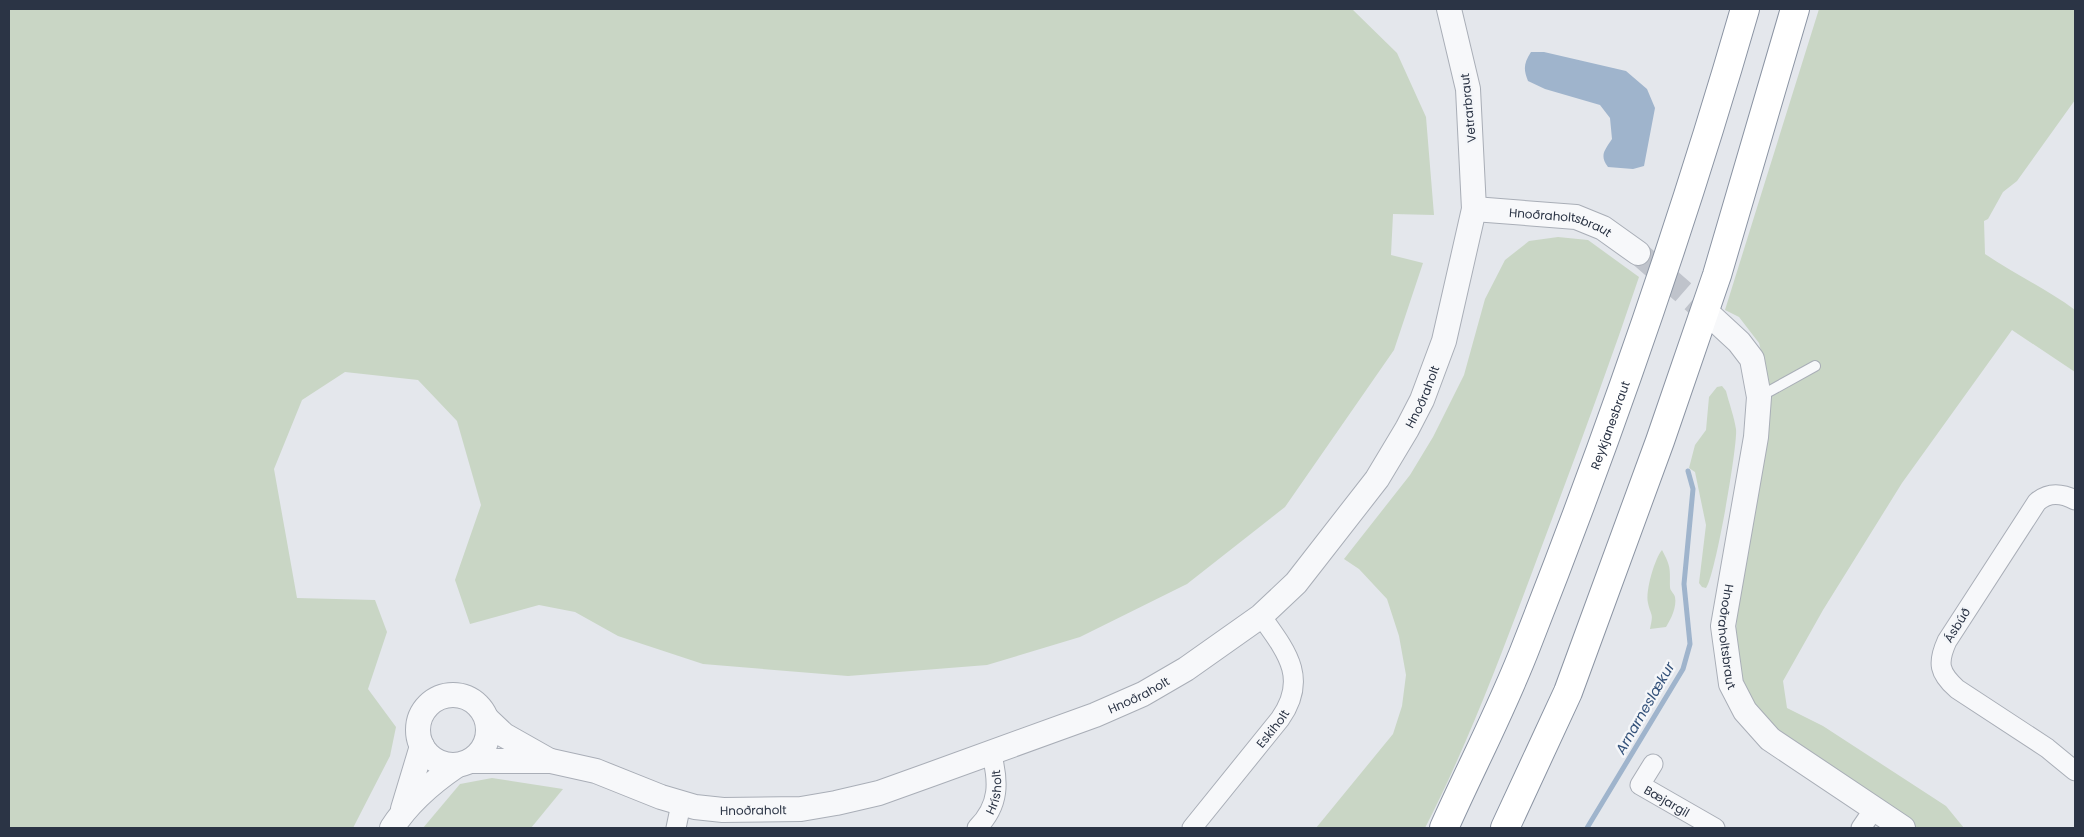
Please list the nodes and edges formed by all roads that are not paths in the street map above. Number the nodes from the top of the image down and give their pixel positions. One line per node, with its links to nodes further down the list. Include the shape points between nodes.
1 (1449, 9): 4 (street, Vetrarbraut, via 1468,89)
2 (1745, 9): 24 (highway, Reykjanesbraut, via 1684,209 1583,503 1527,646)
3 (1795, 9): 25 (highway, via 1717,275 1660,441 1568,692)
4 (1474, 209): 5 (street, Hnoðraholtsbraut, via 1576,217 1604,228); 10 (street, Hnoðraholt, via 1444,341 1422,400 1407,429 1377,480 1322,552 1296,583)
5 (1638, 253)
6 (1713, 318): 8 (street, Hnoðraholtsbraut, via 1752,359)
7 (1815, 366): 8 (lane)
8 (1759, 398): 19 (street, Hnoðraholtsbraut, via 1756,437 1724,620 1725,654 1731,684 1745,711 1770,739)
9 (2075, 500): 17 (street, Ásbúð, via 2050,494 2037,502 1947,641 1941,663 1944,677 1956,689 2047,748)
10 (1261, 616): 13 (street, Hnoðraholt, via 1186,669 1143,694 1095,715); 23 (street, Eskiholt, via 1285,649 1293,669 1291,701)
11 (487, 719): 12 (street, via 481,708 467,698 442,697 429,705 420,720 418,737); 14 (street, Hnoðraholt, via 504,735); 15 (street, via 488,738 479,755)
12 (422, 746): 15 (street, via 436,761); 20 (street)
13 (991, 752): 18 (street, Hnoðraholt, via 878,792 801,809 723,810); 22 (street, Hrísholt, via 997,772 997,795 992,810)
14 (551, 762): 15 (street, Hnoðraholt); 18 (street, Hnoðraholt, via 596,771)
15 (464, 764): 20 (street, via 441,776)
16 (1653, 764): 26 (street, Bæjargil, via 1640,786)
17 (2075, 771)
18 (681, 804): 21 (street)
19 (1874, 808): 27 (street); 28 (street, Hnoðraholtsbraut)
20 (397, 820)
21 (676, 828)
22 (977, 828)
23 (1192, 828)
24 (1444, 828)
25 (1505, 828)
26 (1715, 828)
27 (1861, 828)
28 (1903, 828)

